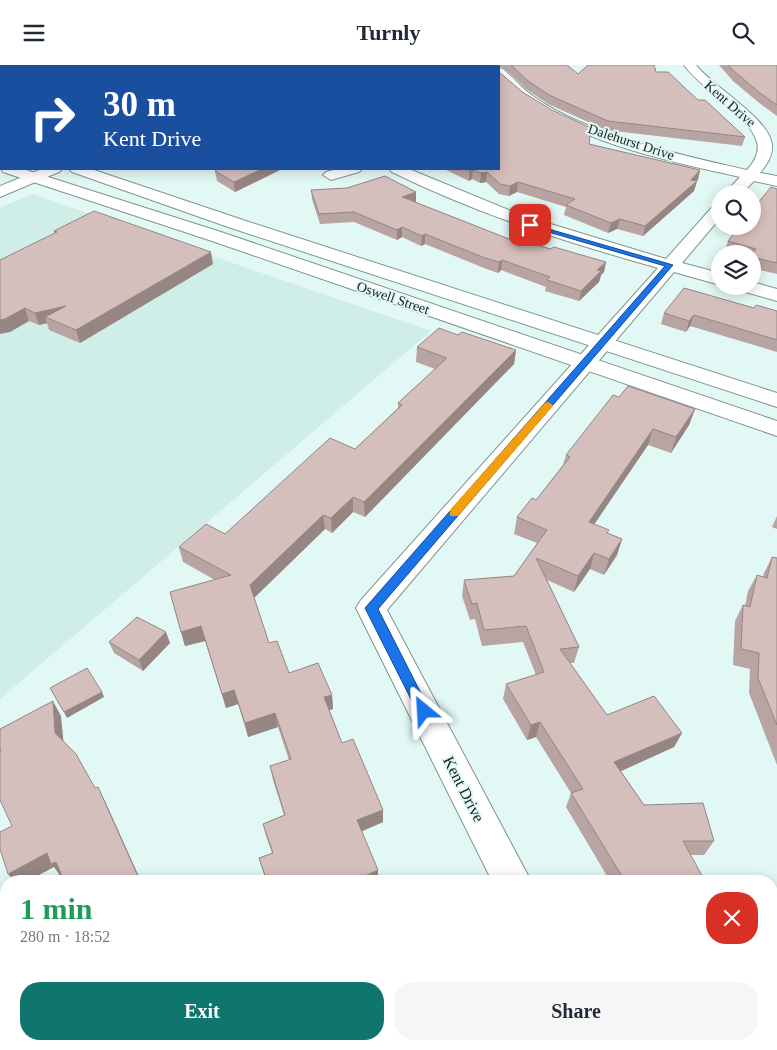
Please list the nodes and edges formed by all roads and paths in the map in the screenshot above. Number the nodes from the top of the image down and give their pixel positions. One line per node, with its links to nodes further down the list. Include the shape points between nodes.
1 (690, 65): 9 (street, Kent Drive, via 764,137 766,148 763,158)
2 (500, 73): 9 (street, Dalehurst Drive, via 514,88 536,103 593,131 658,152)
3 (11, 170): 10 (street, Oswell Street)
4 (52, 170): 10 (street)
5 (80, 170): 19 (street, Oswell Street)
6 (350, 170): 8 (street)
7 (399, 170): 15 (street, via 512,219)
8 (331, 175)
9 (749, 175): 11 (street, Dalehurst Drive); 12 (street, Kent Drive)
10 (33, 178): 13 (street); 20 (street, Oswell Street, via 218,237)
11 (777, 181)
12 (740, 185)
13 (0, 192)
14 (711, 218): 15 (street, Kent Drive)
15 (670, 265): 16 (street); 19 (street, Kent Drive)
16 (711, 276)
17 (761, 290): 18 (street)
18 (777, 295)
19 (602, 343): 20 (street, Kent Drive); 21 (street, Oswell Street)
20 (584, 365): 22 (street, Oswell Street); 23 (street, Kent Drive, via 371,608)
21 (777, 400)
22 (777, 429)
23 (509, 875)

